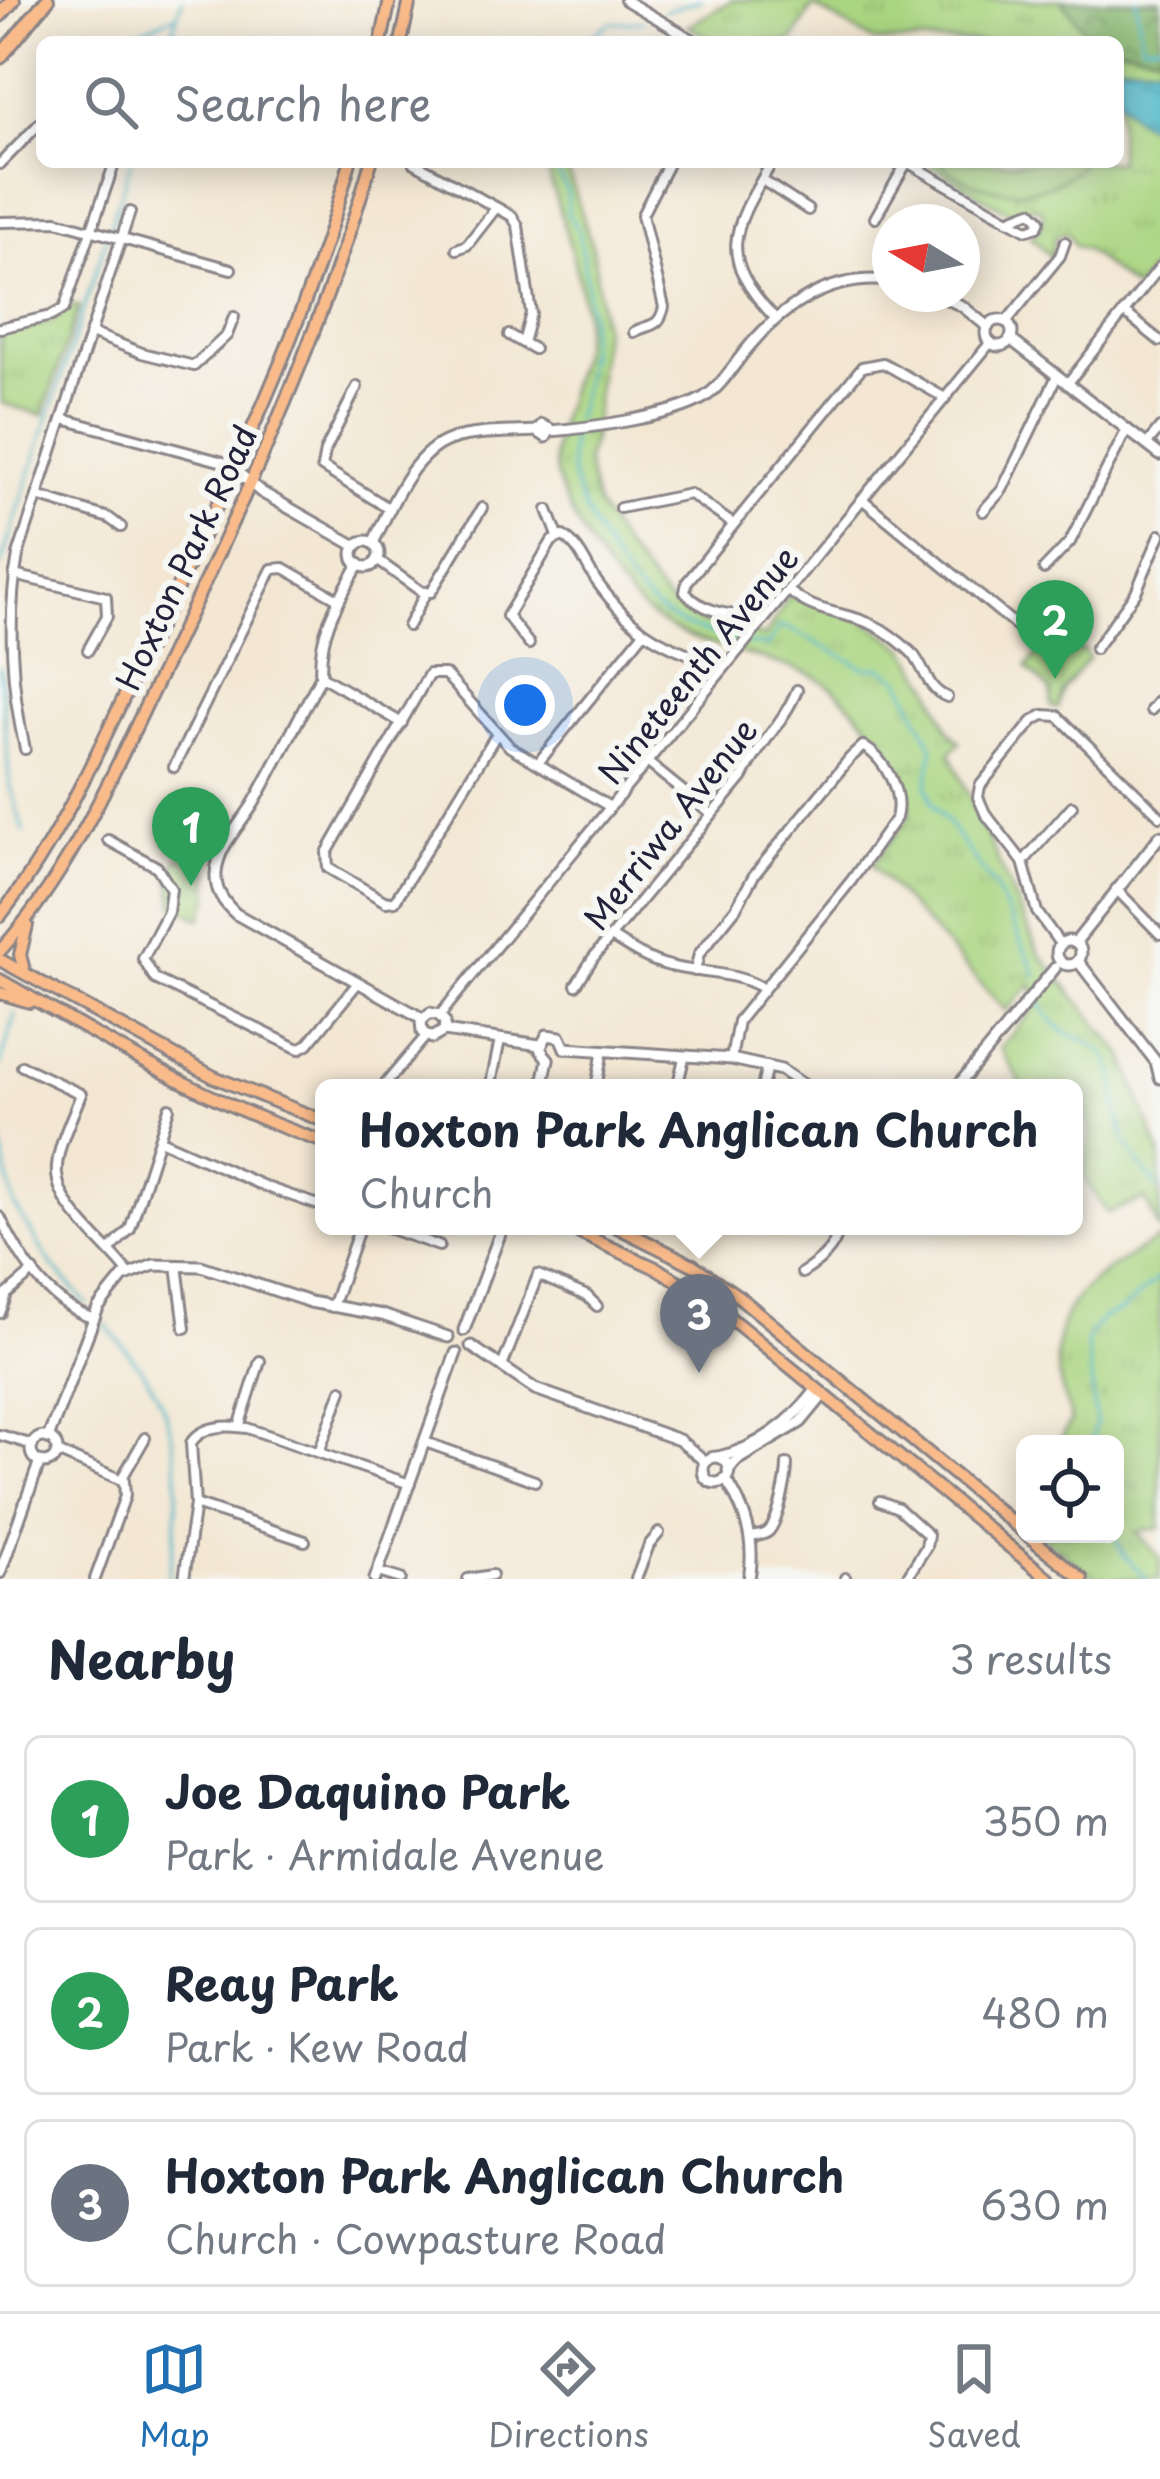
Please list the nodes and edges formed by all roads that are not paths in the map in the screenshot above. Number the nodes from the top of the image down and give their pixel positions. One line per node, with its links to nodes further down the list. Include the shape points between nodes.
1 (13, 0): 6 (highway)
2 (390, 0): 7 (main road)
3 (410, 0): 8 (main road)
4 (625, 0): 9 (street)
5 (44, 3): 10 (highway)
6 (0, 15)
7 (382, 36)
8 (402, 36)
9 (687, 36)
10 (0, 57)
11 (36, 127): 12 (street)
12 (0, 164)
13 (113, 168): 28 (street)
14 (349, 168): 59 (main road, Hoxton Park Road)
15 (369, 168): 60 (main road, Hoxton Park Road)
16 (424, 168): 23 (street)
17 (666, 168): 43 (street, via 642,215 662,320)
18 (769, 168): 21 (street)
19 (904, 168): 22 (street)
20 (917, 168): 26 (street)
21 (762, 180): 24 (street); 38 (street, via 735,242 744,281)
22 (883, 204)
23 (496, 208): 31 (street); 48 (street, via 518,226 531,313)
24 (808, 210)
25 (130, 212): 29 (street)
26 (1008, 220)
27 (0, 222): 28 (street, via 57,221)
28 (92, 231): 29 (street); 41 (street, via 64,309)
29 (121, 239): 33 (street); 42 (street)
30 (1065, 242): 39 (street)
31 (457, 249)
32 (1160, 267): 36 (street)
33 (230, 269)
34 (872, 282): 38 (street, via 836,285)
35 (969, 312): 40 (street)
36 (1124, 312): 46 (street); 51 (street)
37 (234, 317): 42 (street, via 194,366)
38 (775, 318): 65 (street, via 702,399 550,431 542,425 446,441 420,462)
39 (1006, 322): 40 (street); 45 (street)
40 (988, 327): 47 (street)
41 (0, 328)
42 (91, 332): 54 (street)
43 (634, 332)
44 (509, 335): 48 (street)
45 (1010, 339): 47 (street); 50 (street)
46 (1160, 341)
47 (991, 342): 53 (street, Nineteenth Avenue)
48 (523, 343): 49 (street)
49 (534, 349)
50 (1057, 376): 51 (street); 67 (street, via 1002,490)
51 (1067, 384): 56 (street)
52 (357, 386): 65 (street, via 322,467)
53 (945, 398): 62 (street, Nineteenth Avenue); 68 (street, via 884,363 868,364)
54 (63, 419): 59 (street); 61 (street)
55 (1160, 428): 57 (street)
56 (1126, 429): 57 (street); 76 (street, via 1070,542)
57 (1147, 444): 58 (street)
58 (1160, 455)
59 (236, 470): 60 (street); 112 (main road, Hoxton Park Road, via 39,863)
60 (252, 484): 73 (street); 113 (main road, Hoxton Park Road, via 85,832)
61 (37, 496): 69 (street); 77 (street)
62 (862, 499): 78 (street, Nineteenth Avenue); 84 (street)
63 (482, 508): 79 (street, via 436,588)
64 (620, 508): 68 (street, via 690,494)
65 (390, 509): 72 (street)
66 (548, 510): 70 (street)
67 (982, 511)
68 (733, 524): 81 (street, via 685,592 720,614)
69 (121, 526)
70 (558, 536): 83 (street, via 573,542); 85 (street, via 507,616)
71 (1160, 536): 86 (street, via 1136,592)
72 (373, 543): 73 (street); 74 (street)
73 (356, 546): 75 (street)
74 (377, 560): 75 (street); 79 (street)
75 (359, 564): 80 (street)
76 (1044, 569)
77 (14, 574): 87 (street, via 106,597 107,616); 96 (street)
78 (789, 591): 81 (street, Nineteenth Avenue); 91 (street, via 807,606 882,630)
79 (426, 592): 82 (street)
80 (338, 599): 89 (street, via 322,638); 99 (street, via 272,569)
81 (764, 619): 88 (street, Nineteenth Avenue)
82 (408, 626)
83 (643, 633): 88 (street); 98 (street)
84 (1035, 641)
85 (529, 644)
86 (1095, 649)
87 (88, 650)
88 (724, 668): 97 (street, Nineteenth Avenue)
89 (320, 676): 94 (street); 124 (street, via 226,844 216,881 236,914)
90 (797, 690): 102 (street, Merriwa Avenue)
91 (947, 697)
92 (1160, 699): 93 (street)
93 (1151, 710)
94 (402, 722): 95 (street, via 425,678 438,673); 107 (street)
95 (496, 735): 98 (street); 110 (street)
96 (25, 749)
97 (647, 762): 101 (street, Nineteenth Avenue); 102 (street)
98 (538, 763): 101 (street)
99 (174, 766)
100 (1072, 806): 108 (street)
101 (610, 807): 129 (street, Nineteenth Avenue)
102 (711, 814): 115 (street, Merriwa Avenue)
103 (1160, 816): 108 (street, via 1065,718 1043,716 978,797)
104 (1160, 836): 109 (street)
105 (108, 840): 124 (street, via 157,867 171,889 143,958 155,979 299,1049)
106 (311, 859): 107 (street)
107 (324, 859): 110 (street)
108 (1023, 862): 117 (street, via 1037,912)
109 (1116, 889): 114 (street); 116 (street)
110 (395, 901): 111 (street)
111 (404, 911)
112 (0, 916)
113 (29, 916): 118 (main road, Hoxton Park Road); 122 (main road, via 20,955)
114 (1160, 934)
115 (611, 937): 121 (street, via 646,959); 125 (street, Merriwa Avenue)
116 (1075, 943): 117 (street); 119 (street)
117 (1060, 944): 120 (street)
118 (0, 955): 122 (main road)
119 (1078, 961): 120 (street); 142 (street, via 1156,1061)
120 (1058, 965): 150 (street)
121 (694, 971): 126 (street); 126 (street, via 754,875 863,746 886,765 896,818)
122 (25, 973): 152 (main road, via 214,1077)
123 (0, 980): 128 (main road)
124 (357, 984): 130 (street)
125 (576, 985)
126 (762, 988): 139 (street, via 738,1021)
127 (0, 993): 128 (main road)
128 (51, 1009): 153 (main road, via 201,1093)
129 (440, 1016): 130 (street); 131 (street)
130 (422, 1018): 132 (street)
131 (444, 1031): 132 (street); 133 (street)
132 (426, 1036): 143 (street)
133 (500, 1040): 134 (street); 144 (street)
134 (540, 1045): 135 (street, via 554,1034); 137 (street)
135 (565, 1048): 136 (street); 137 (street)
136 (602, 1050): 138 (street); 146 (street)
137 (548, 1058): 145 (street)
138 (684, 1058): 139 (street); 147 (street)
139 (731, 1059): 140 (street)
140 (767, 1065): 148 (street); 149 (street)
141 (22, 1066): 164 (street, via 82,1094 58,1178 71,1207)
142 (1160, 1078)
143 (390, 1079)
144 (492, 1079)
145 (544, 1079)
146 (597, 1079)
147 (679, 1079)
148 (764, 1079)
149 (794, 1079)
150 (963, 1079)
151 (170, 1108): 154 (street)
152 (315, 1117)
153 (315, 1138)
154 (160, 1140): 155 (street); 164 (street, via 130,1229)
155 (315, 1204)
156 (0, 1217): 166 (street)
157 (357, 1235): 171 (street)
158 (408, 1235): 163 (street)
159 (500, 1235): 175 (street)
160 (586, 1235): 182 (main road, via 689,1288)
161 (633, 1235): 201 (main road, via 738,1296)
162 (836, 1235): 167 (street)
163 (439, 1246)
164 (111, 1249): 168 (street)
165 (177, 1263): 168 (street); 171 (street); 174 (street)
166 (34, 1271): 169 (street); 173 (street, via 68,1309)
167 (802, 1273)
168 (129, 1274): 173 (street)
169 (3, 1293): 172 (street)
170 (597, 1306): 180 (street, via 538,1275)
171 (332, 1307): 176 (street)
172 (0, 1313)
173 (92, 1318): 185 (street)
174 (185, 1328)
175 (464, 1330): 176 (street); 177 (street)
176 (448, 1337): 178 (street)
177 (471, 1346): 178 (street); 180 (street)
178 (456, 1353): 187 (street)
179 (260, 1361): 183 (street)
180 (503, 1364): 193 (street, via 535,1388 679,1440)
181 (342, 1390): 190 (street)
182 (820, 1392): 191 (street, via 792,1419); 195 (street, via 801,1422); 216 (main road)
183 (239, 1427): 190 (street); 200 (street, via 192,1439)
184 (0, 1435): 188 (street)
185 (48, 1438): 188 (street); 189 (street)
186 (145, 1438): 196 (street)
187 (425, 1442): 197 (street); 198 (street)
188 (33, 1445): 192 (street)
189 (57, 1452): 192 (street); 196 (street)
190 (320, 1452): 198 (street)
191 (718, 1457): 193 (street); 195 (street)
192 (40, 1461): 206 (street)
193 (706, 1462): 195 (street, via 708,1479)
194 (787, 1463): 203 (street, via 770,1527)
195 (726, 1474): 203 (street)
196 (122, 1478): 209 (street, via 124,1496)
197 (535, 1481)
198 (410, 1484): 207 (street)
199 (880, 1501): 215 (street, via 928,1535)
200 (195, 1504): 204 (street); 210 (street)
201 (1016, 1527)
202 (658, 1533): 213 (street)
203 (750, 1538): 214 (street)
204 (304, 1541)
205 (1036, 1543): 217 (main road)
206 (0, 1574)
207 (377, 1575): 211 (street)
208 (492, 1575): 212 (street)
209 (95, 1579)
210 (184, 1579)
211 (401, 1579)
212 (467, 1579)
213 (636, 1579)
214 (749, 1579)
215 (906, 1579)
216 (1049, 1579)
217 (1082, 1579)

